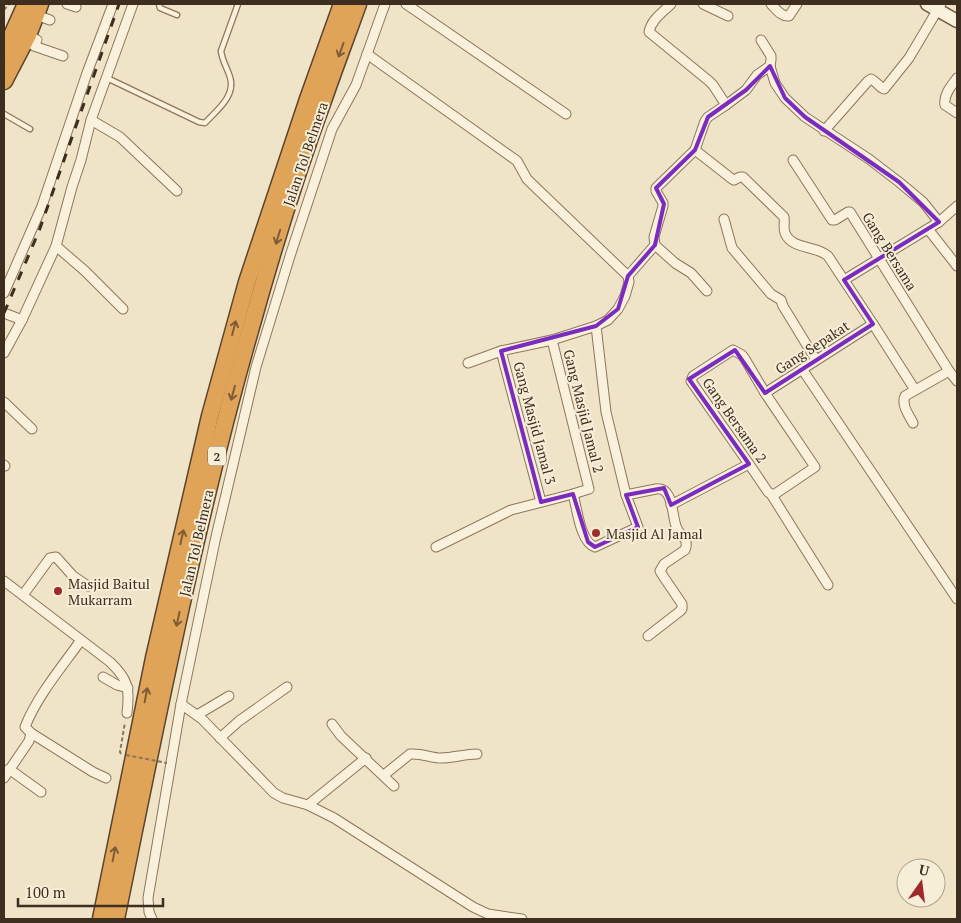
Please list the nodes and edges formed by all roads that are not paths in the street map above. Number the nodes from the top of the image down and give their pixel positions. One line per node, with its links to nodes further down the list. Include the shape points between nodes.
1 (113, 4): 48 (street, via 42,206)
2 (133, 4): 24 (street)
3 (159, 4): 15 (lane, via 160,8)
4 (238, 4): 24 (lane, via 221,51 231,79 230,95 205,123)
5 (342, 4): 100 (highway, Jalan Tol Belmera / 2, one-way to 5, via 154,658 210,416 252,264)
6 (358, 4): 101 (highway, Jalan Tol Belmera / 2, one-way to 101, via 287,206 227,413 189,566)
7 (385, 4): 21 (street)
8 (406, 4): 30 (street)
9 (671, 4): 27 (street, via 655,20 649,32 709,81)
10 (704, 4): 16 (street)
11 (770, 4): 12 (street, via 782,16 788,16)
12 (797, 4)
13 (935, 6): 17 (street); 33 (street, via 909,58 885,88 874,80 868,81)
14 (38, 11): 19 (highway); 20 (highway, via 13,35)
15 (177, 15)
16 (728, 16)
17 (957, 21)
18 (761, 40): 23 (street, via 771,56)
19 (28, 43): 22 (street); 26 (highway)
20 (4, 53)
21 (367, 54): 45 (street, via 518,161 530,183); 85 (street, via 356,85 332,129 256,367)
22 (63, 56)
23 (770, 66): 27 (street); 33 (street, via 775,83 785,98)
24 (107, 78): 31 (street)
25 (957, 78): 28 (street, via 944,100 945,105)
26 (4, 81)
27 (726, 105): 34 (street, via 704,121)
28 (957, 113)
29 (4, 114): 32 (lane)
30 (566, 114)
31 (91, 120): 36 (street, via 120,137); 42 (street)
32 (30, 129)
33 (824, 131): 39 (street, via 899,182 924,202)
34 (695, 150): 41 (street, via 656,188 664,206 654,237); 46 (street, via 732,180 743,177 784,217 785,234 790,240 825,254)
35 (793, 160): 43 (street, Gang Bersama, via 832,220 850,212)
36 (177, 191)
37 (957, 206): 39 (street)
38 (724, 218): 57 (street, via 732,248 781,300)
39 (939, 222): 40 (street)
40 (928, 229): 43 (street); 44 (street)
41 (655, 244): 45 (street); 47 (street)
42 (56, 246): 49 (street); 51 (street)
43 (879, 259): 46 (street); 60 (street, Gang Bersama)
44 (957, 266)
45 (628, 276): 53 (street, via 625,296 618,310)
46 (844, 280): 52 (street)
47 (708, 291)
48 (4, 293)
49 (123, 309)
50 (4, 313): 51 (street)
51 (22, 320): 56 (street)
52 (873, 324): 57 (street, Gang Sepakat); 62 (street)
53 (596, 326): 54 (street); 70 (street, via 606,412)
54 (552, 340): 55 (street); 68 (street, Gang Masjid Jamal 2, via 589,489)
55 (501, 352): 58 (street); 71 (street, Gang Masjid Jamal 3)
56 (4, 353)
57 (816, 360): 59 (street, Gang Sepakat)
58 (468, 363)
59 (802, 369): 63 (street, Gang Sepakat); 78 (street)
60 (949, 371): 61 (street, Gang Bersama); 62 (street)
61 (957, 381)
62 (915, 390): 65 (street, via 903,399)
63 (766, 393): 67 (street, Gang Bersama 2, via 742,355 733,350 693,376 691,381); 69 (street, Gang Bersama 2, via 815,467)
64 (4, 402): 66 (street)
65 (913, 423)
66 (32, 429)
67 (750, 464): 69 (street, Gang Bersama 2); 72 (street)
68 (573, 494): 70 (street, via 584,538 595,547 638,527); 71 (street)
69 (771, 494): 75 (street)
70 (626, 495): 72 (street, via 660,488 665,490)
71 (541, 502): 73 (street, via 511,510)
72 (671, 505): 79 (street, via 676,528 686,547 660,571 682,604 682,609)
73 (436, 547)
74 (4, 581): 77 (street)
75 (828, 585)
76 (88, 586): 77 (street, via 56,557 50,558)
77 (23, 596): 80 (street)
78 (957, 599)
79 (648, 636)
80 (81, 640): 83 (street, via 120,671); 89 (street, via 28,719 25,727)
81 (103, 677): 83 (street)
82 (287, 686): 90 (street)
83 (128, 688): 86 (street)
84 (229, 696): 87 (street)
85 (181, 704): 87 (street); 102 (street, via 148,898)
86 (127, 713)
87 (197, 715): 90 (street)
88 (332, 724): 92 (street)
89 (31, 733): 93 (street, via 30,741); 96 (street)
90 (220, 738): 99 (street, via 274,793)
91 (477, 754): 94 (street, via 434,758 410,754)
92 (366, 758): 94 (street); 99 (street)
93 (9, 769): 95 (street); 98 (street)
94 (384, 775): 97 (street)
95 (4, 778)
96 (106, 778)
97 (394, 786)
98 (41, 792)
99 (308, 804): 103 (street, via 473,908 488,914)
100 (101, 919)
101 (116, 919)
102 (152, 919)
103 (522, 919)

